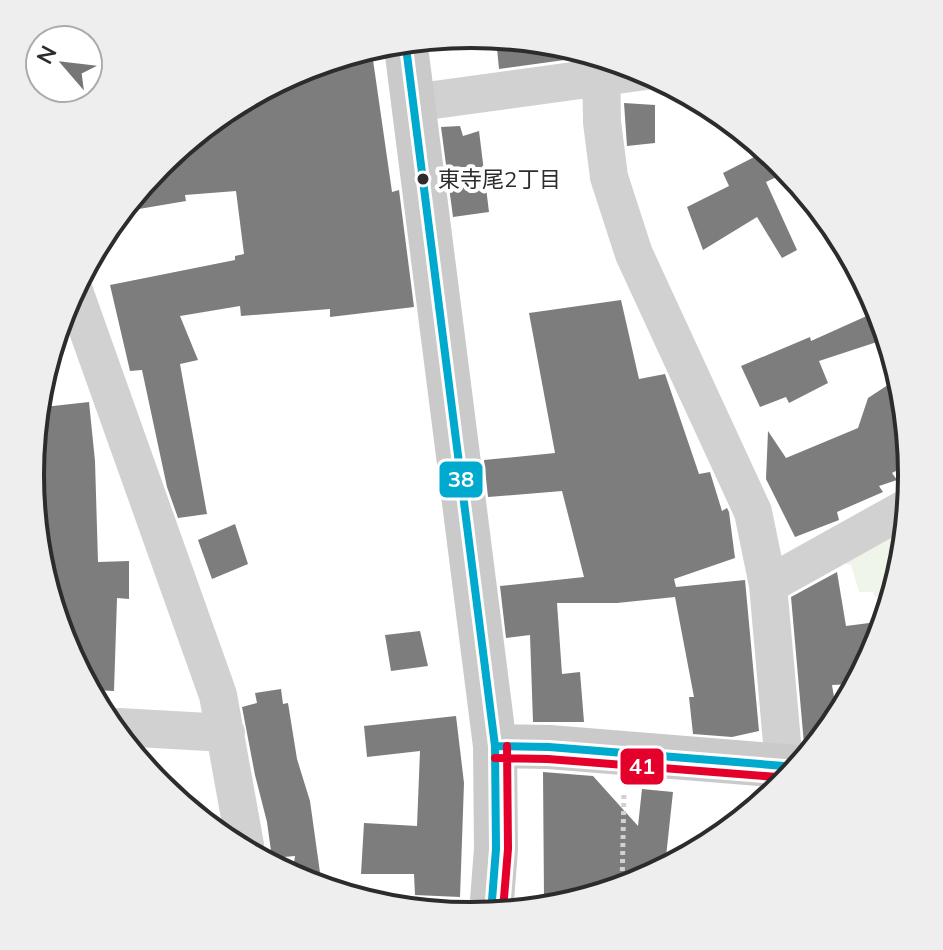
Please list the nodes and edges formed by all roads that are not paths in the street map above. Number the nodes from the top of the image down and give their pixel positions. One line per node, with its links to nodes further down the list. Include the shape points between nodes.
1 (407, 53): 3 (street)
2 (601, 68): 3 (street); 6 (street, via 609,177 634,254 753,512)
3 (412, 103): 9 (street)
4 (79, 306): 8 (street, via 218,695)
5 (897, 513): 6 (street)
6 (768, 585): 10 (street)
7 (126, 727): 8 (street)
8 (226, 733): 12 (street)
9 (495, 746): 11 (street); 13 (street)
10 (789, 761)
11 (785, 766)
12 (243, 836)
13 (492, 902)

